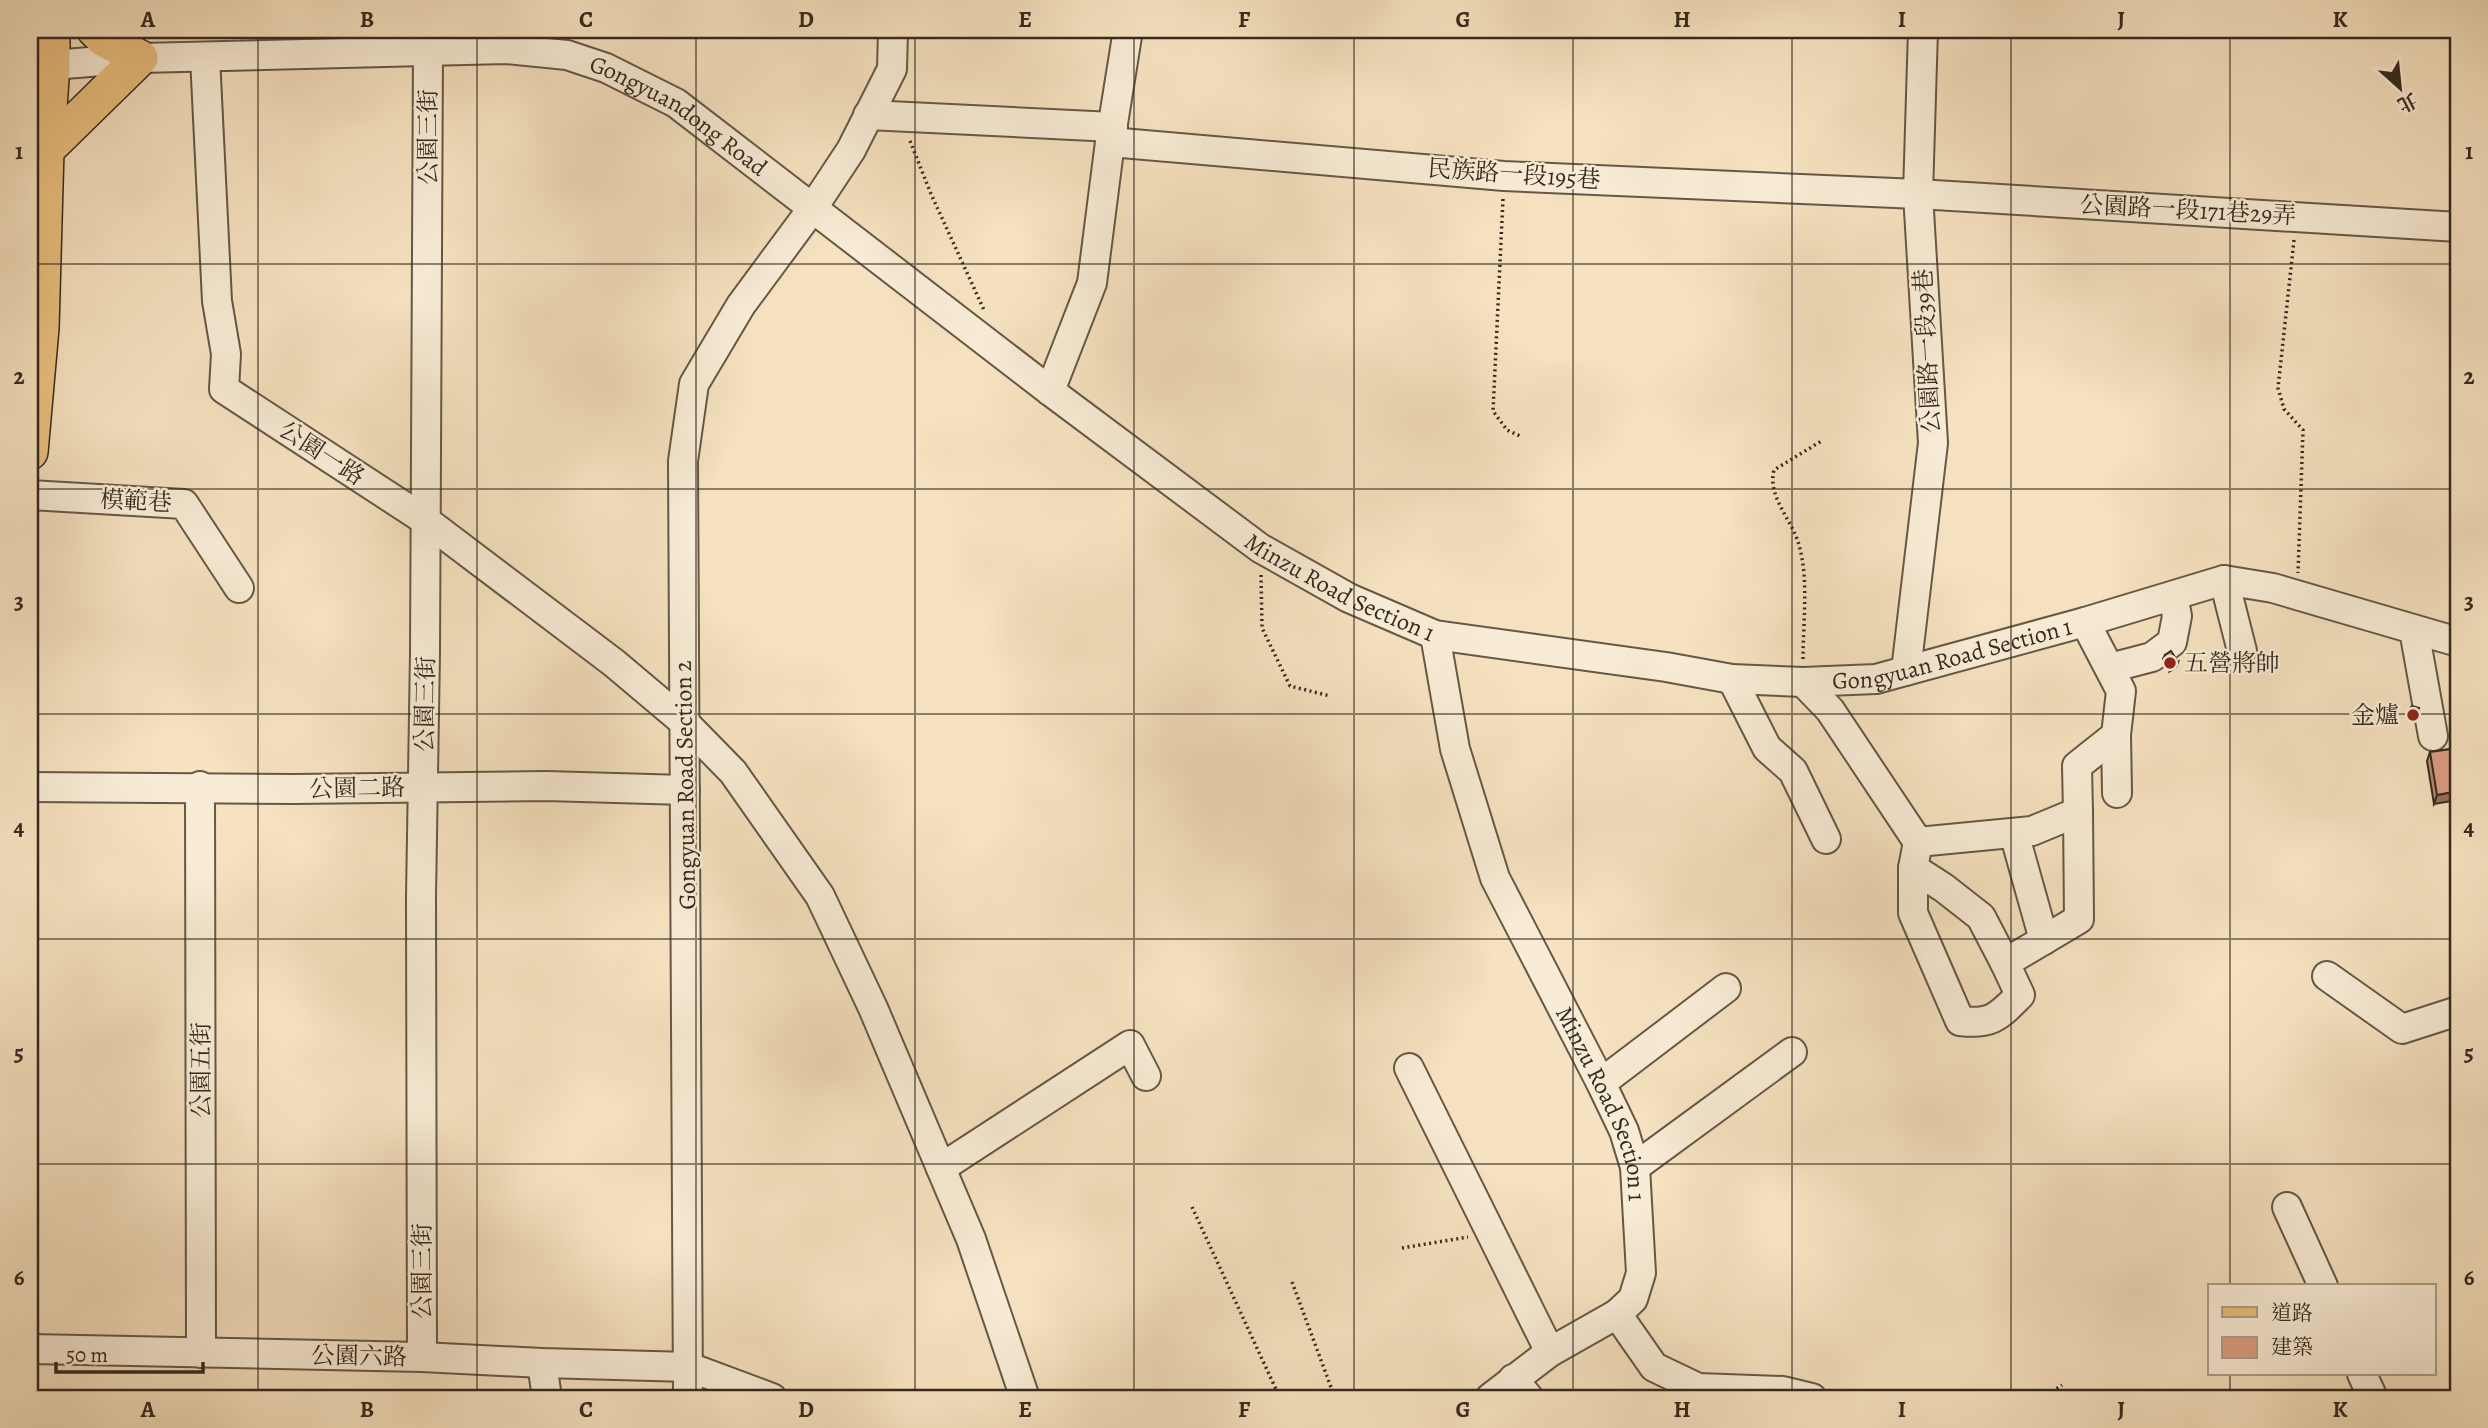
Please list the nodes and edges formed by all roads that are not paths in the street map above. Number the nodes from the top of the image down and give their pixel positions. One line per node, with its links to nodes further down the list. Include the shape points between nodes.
1 (52, 30): 9 (main road)
2 (95, 30): 8 (main road)
3 (893, 30): 10 (street, via 892,69)
4 (1128, 30): 11 (street)
5 (1923, 30): 13 (street, 公園路一段39巷)
6 (428, 51): 7 (street, Gongyuandong Road); 14 (street, Gongyuandong Road, via 506,49 567,55 606,68 676,103); 19 (street, 公園三街)
7 (205, 57): 8 (street, Gongyuandong Road); 19 (street, 公園一路, via 217,301 226,354 223,389)
8 (140, 58): 9 (street, Gongyuandong Road); 12 (main road)
9 (41, 61): 12 (main road)
10 (868, 115): 11 (street, 民族路一段195巷); 14 (street)
11 (1112, 134): 13 (street, 民族路一段195巷, via 1504,176); 16 (street, via 1092,283)
12 (46, 150): 17 (main road, via 41,328)
13 (1918, 194): 15 (street, 公園路一段171巷29弄); 29 (street, 公園路一段39巷, via 1933,443)
14 (812, 209): 16 (street, Minzu Road Section 1); 32 (street, Gongyuan Road Section 2, via 741,305 694,384 683,461)
15 (2458, 227)
16 (1050, 391): 25 (street, Minzu Road Section 1, via 1260,548 1349,598)
17 (30, 452)
18 (30, 495): 21 (street, 模範巷, via 184,503)
19 (425, 520): 32 (street, 公園一路); 37 (street, 公園三街)
20 (2224, 580): 22 (street, Gongyuan Road Section 1); 24 (street, Gongyuan Road Section 1, via 2273,588); 27 (street)
21 (239, 588)
22 (2173, 596): 23 (street, Gongyuan Road Section 1); 28 (street, via 2177,616 2172,642 2152,657)
23 (2085, 622): 28 (street); 29 (street, Gongyuan Road Section 1)
24 (2414, 630): 26 (street, Gongyuan Road Section 1); 34 (street)
25 (1435, 635): 30 (street, Gongyuan Road Section 1); 52 (street, Minzu Road Section 1, via 1455,749 1495,878)
26 (2458, 642)
27 (2242, 650)
28 (2110, 668): 33 (street, via 2121,691)
29 (1906, 671): 31 (street, Gongyuan Road Section 1, via 1876,679)
30 (1732, 679): 31 (street, Gongyuan Road Section 1); 42 (street, via 1767,748 1793,771)
31 (1803, 682): 43 (street, via 1829,710)
32 (684, 722): 38 (street, Gongyuan Road Section 2); 54 (street, 公園一路, via 733,772 820,895)
33 (2116, 735): 39 (street); 40 (street, via 2077,766)
34 (2433, 736)
35 (30, 786): 36 (street, 公園二路)
36 (200, 786): 37 (street, 公園二路); 60 (street, 公園五街)
37 (424, 787): 38 (street, 公園二路); 61 (street, 公園三街)
38 (685, 790): 63 (street, Gongyuan Road Section 2)
39 (2116, 793)
40 (2078, 811): 41 (street, via 2032,831); 44 (street, via 2079,919)
41 (2014, 833): 43 (street); 44 (street)
42 (1826, 839)
43 (1915, 855): 45 (street, via 1944,888 1981,917); 45 (street, via 1913,913 1960,1021 1981,1024 2000,1016 2020,995)
44 (2044, 940): 45 (street)
45 (2005, 963)
46 (2327, 976): 48 (street, via 2402,1030)
47 (1726, 988): 52 (street)
48 (2458, 1011)
49 (1792, 1052): 53 (street)
50 (1409, 1068): 59 (street)
51 (1146, 1076): 54 (street, via 1130,1045)
52 (1601, 1083): 53 (street, Minzu Road Section 1)
53 (1635, 1167): 57 (street, Minzu Road Section 1, via 1642,1273 1633,1299)
54 (941, 1168): 69 (street, 公園一路, via 971,1239)
55 (2287, 1207): 56 (street)
56 (2322, 1284)
57 (1617, 1314): 59 (street); 71 (street, via 1654,1367 1698,1388 1783,1391)
58 (30, 1349): 60 (street, 公園六路)
59 (1550, 1352): 65 (street)
60 (201, 1353): 61 (street, 公園六路)
61 (422, 1357): 62 (street, 公園六路)
62 (541, 1363): 63 (street, 公園六路); 66 (street)
63 (689, 1367): 67 (street, Gongyuan Road Section 2); 68 (street, 公園六路)
64 (2363, 1376): 72 (street)
65 (1521, 1389): 70 (street)
66 (547, 1398)
67 (688, 1398)
68 (772, 1398)
69 (1025, 1398)
70 (1490, 1398)
71 (1812, 1398)
72 (2373, 1398)

